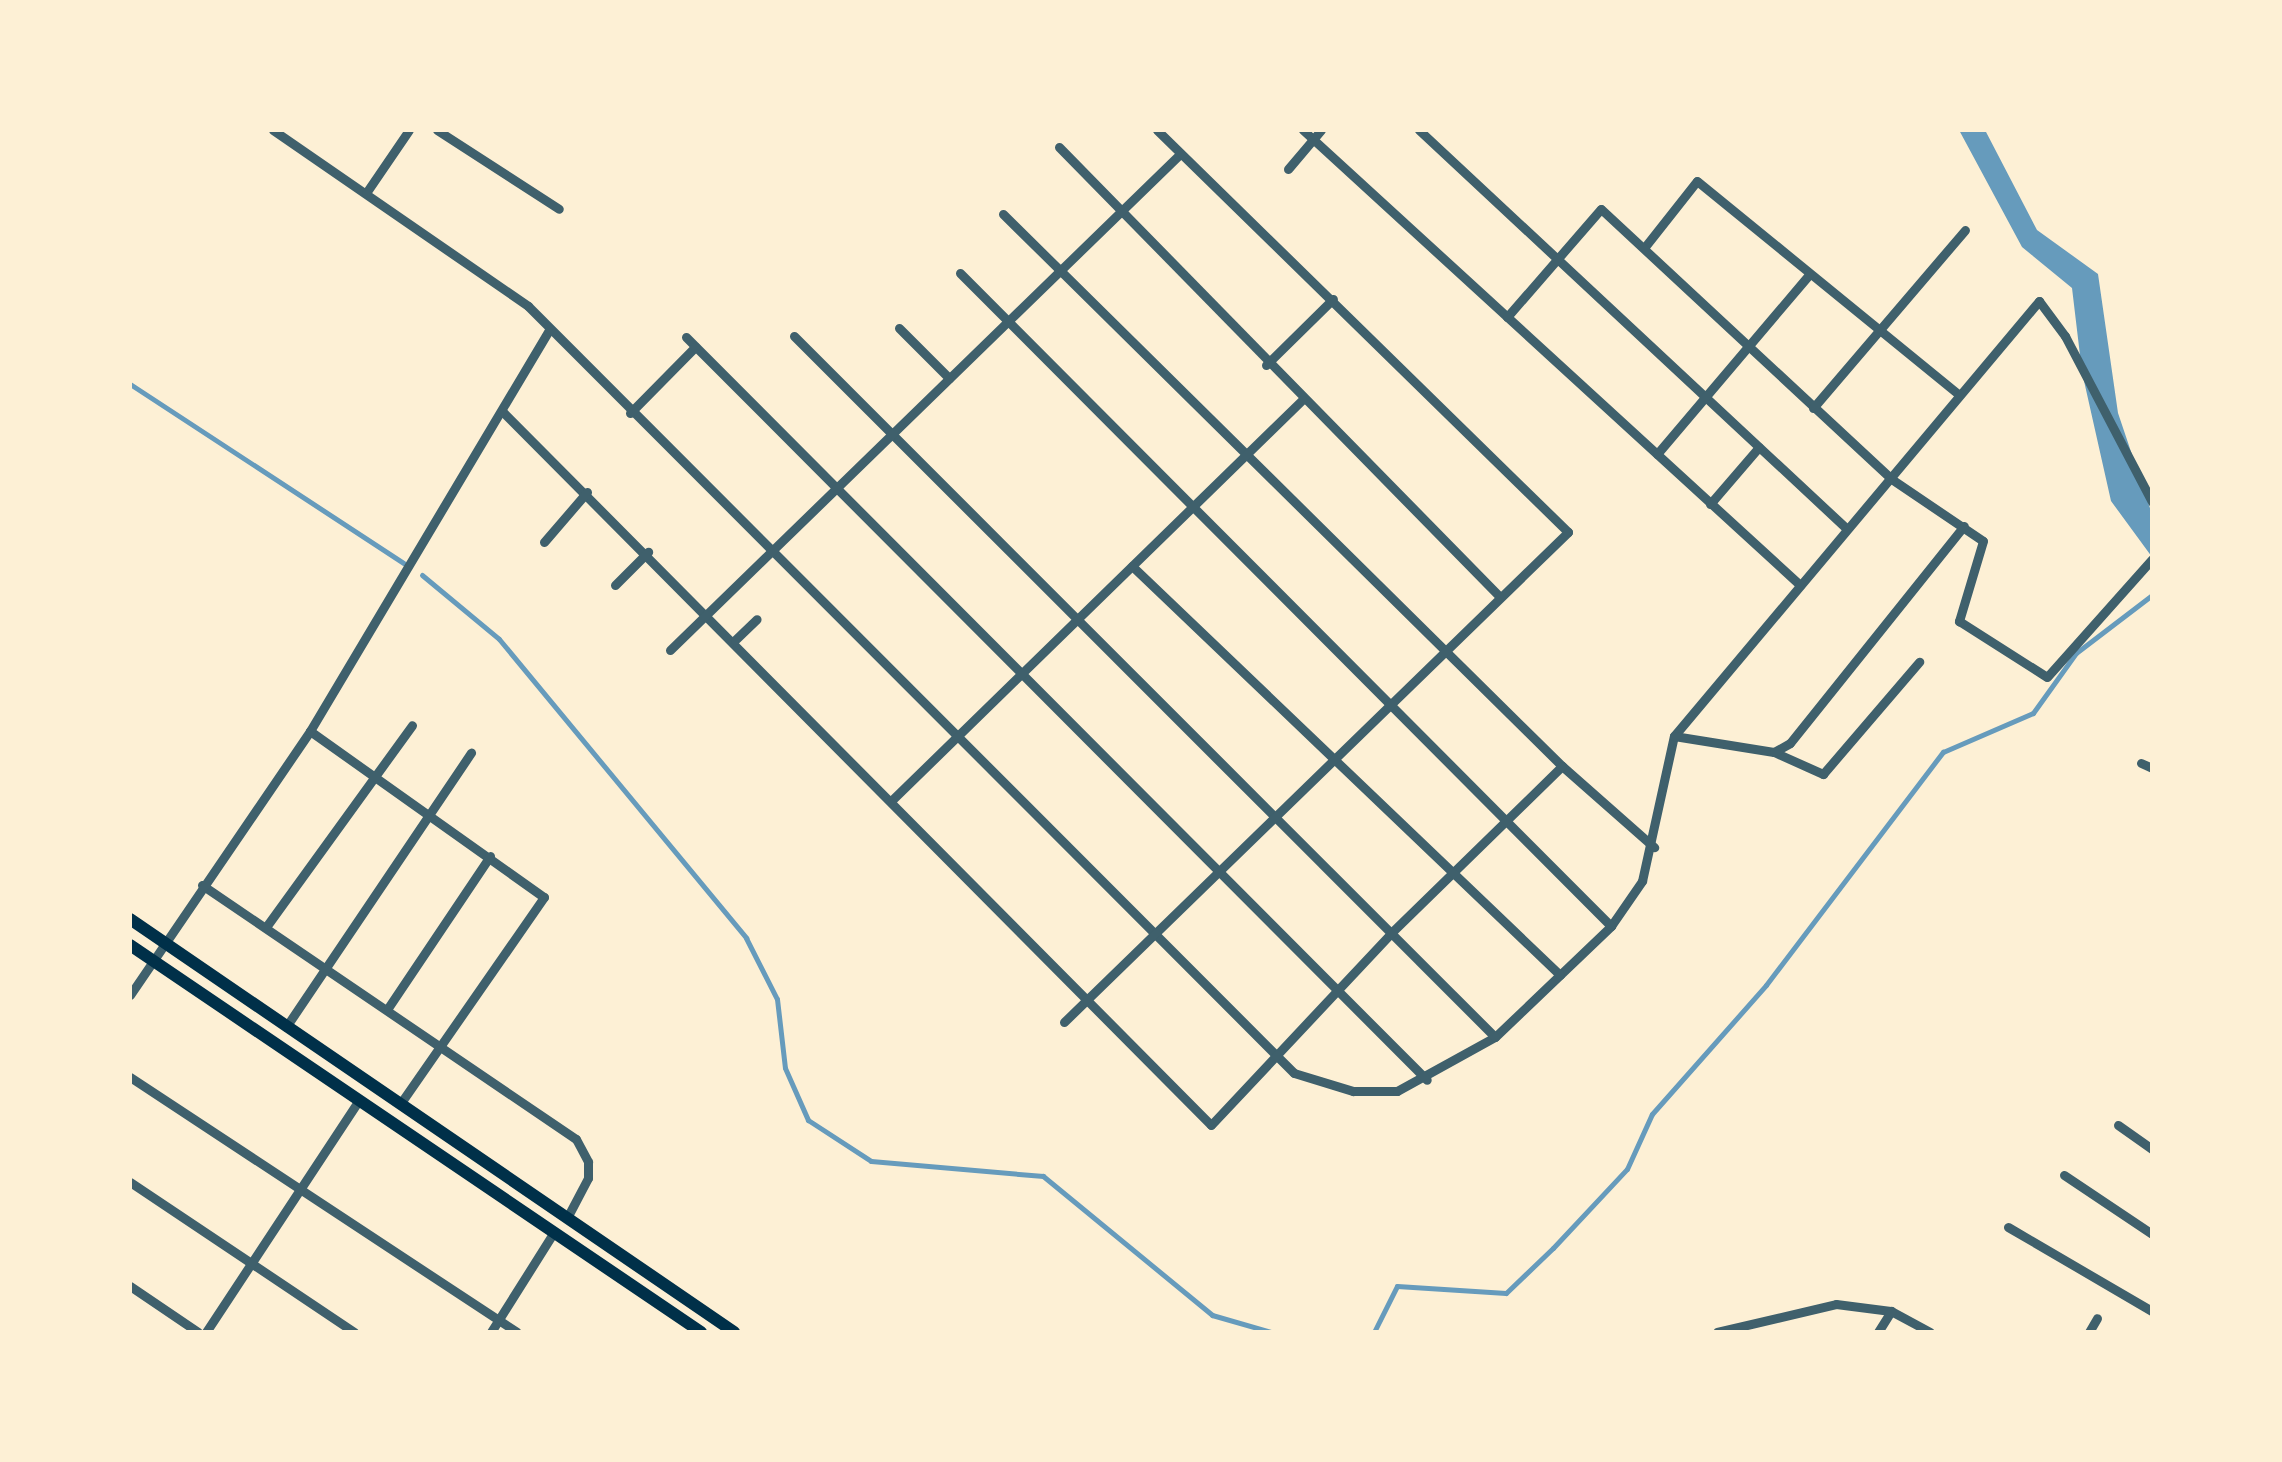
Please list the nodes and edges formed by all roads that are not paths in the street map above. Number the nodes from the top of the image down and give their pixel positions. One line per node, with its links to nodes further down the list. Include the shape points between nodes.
1 (273, 130): 12 (street)
2 (409, 130): 12 (street)
3 (438, 130): 13 (street)
4 (1157, 130): 10 (street)
5 (1303, 130): 8 (street)
6 (1322, 130): 8 (street)
7 (1419, 130): 18 (street)
8 (1314, 140): 11 (street); 23 (street)
9 (1059, 147): 14 (street)
10 (1180, 156): 14 (street); 22 (street)
11 (1288, 169)
12 (366, 193): 26 (street, via 501,282)
13 (559, 209)
14 (1121, 212): 19 (street); 32 (street)
15 (1002, 214): 19 (street)
16 (1965, 230): 27 (street)
17 (1644, 248): 18 (street, via 1600,209); 21 (street, via 1696,181); 31 (street)
18 (1557, 259): 23 (street); 35 (street)
19 (1061, 270): 24 (street); 42 (street)
20 (960, 272): 24 (street)
21 (1809, 275): 27 (street); 31 (street)
22 (1333, 298): 32 (street); 59 (street, via 1568,532)
23 (1507, 317): 43 (street)
24 (1008, 321): 33 (street); 49 (street)
25 (899, 328): 33 (street)
26 (548, 331): 38 (street); 39 (street)
27 (1880, 332): 34 (street); 37 (street)
28 (794, 336): 40 (street)
29 (686, 337): 30 (street)
30 (695, 347): 39 (street); 45 (street)
31 (1746, 349): 35 (street); 37 (street)
32 (1266, 365): 36 (street)
33 (950, 378): 40 (street)
34 (1959, 396): 44 (street); 47 (street, via 2038,301)
35 (1706, 398): 41 (street); 43 (street)
36 (1302, 400): 42 (street); 59 (street)
37 (1814, 408): 44 (street)
38 (502, 411): 46 (street); 70 (street)
39 (630, 413): 54 (street)
40 (892, 434): 45 (street); 62 (street)
41 (1759, 447): 48 (street); 51 (street)
42 (1246, 454): 49 (street); 65 (street)
43 (1657, 454): 48 (street)
44 (1890, 478): 50 (street); 51 (street)
45 (836, 488): 54 (street); 67 (street)
46 (587, 492): 52 (street); 53 (street)
47 (2150, 498)
48 (1710, 504): 58 (street)
49 (1193, 506): 56 (street); 68 (street)
50 (1964, 526): 55 (street, via 1983,541 1958,620 2048,678); 73 (street, via 1790,743)
51 (1847, 530): 58 (street)
52 (544, 542)
53 (648, 552): 57 (street); 60 (street)
54 (770, 552): 60 (street); 72 (street)
55 (2148, 563)
56 (1132, 566): 62 (street); 75 (street)
57 (615, 585)
58 (1800, 586): 71 (street)
59 (1500, 597): 65 (street)
60 (709, 612): 63 (street); 64 (street)
61 (757, 618): 63 (street)
62 (1078, 619): 67 (street); 82 (street)
63 (735, 640): 80 (street)
64 (670, 650)
65 (1446, 651): 68 (street); 77 (street)
66 (1919, 662): 73 (street, via 1829,770 1816,774)
67 (1022, 674): 72 (street); 86 (street)
68 (1390, 704): 75 (street); 83 (street)
69 (412, 725): 79 (street)
70 (310, 731): 79 (street); 88 (street)
71 (1674, 736): 73 (street); 84 (street)
72 (956, 738): 80 (street); 93 (street)
73 (1774, 752)
74 (470, 753): 81 (street)
75 (1334, 759): 82 (street); 87 (street)
76 (2142, 763): 78 (street)
77 (1562, 766): 83 (street); 84 (street)
78 (2152, 768)
79 (378, 781): 81 (street); 91 (street)
80 (892, 800): 101 (street)
81 (430, 814): 85 (street); 97 (street)
82 (1275, 817): 86 (street); 92 (street)
83 (1506, 822): 87 (street); 90 (street)
84 (1654, 847): 90 (street, via 1642,881)
85 (490, 856): 102 (street); 106 (street, via 544,898)
86 (1219, 871): 93 (street); 99 (street)
87 (1453, 874): 92 (street); 98 (street)
88 (202, 885): 91 (street); 95 (street)
89 (130, 919): 95 (main road)
90 (1611, 926): 98 (street)
91 (266, 927): 97 (street)
92 (1391, 933): 99 (street); 105 (street)
93 (1152, 936): 101 (street); 107 (street)
94 (130, 945): 96 (main road)
95 (162, 946): 96 (street); 104 (main road)
96 (152, 962): 100 (street); 110 (main road)
97 (326, 967): 102 (street); 104 (street)
98 (1560, 975): 105 (street)
99 (1336, 989): 107 (street); 109 (street)
100 (130, 996)
101 (1087, 999): 103 (street); 107 (street, via 1210,1125)
102 (388, 1008): 106 (street)
103 (1064, 1022)
104 (286, 1027): 111 (main road)
105 (1496, 1037): 109 (street)
106 (444, 1046): 111 (street); 117 (street, via 576,1140 588,1178)
107 (1272, 1056): 109 (street, via 1294,1074 1352,1091 1398,1091)
108 (130, 1077): 116 (street)
109 (1428, 1080)
110 (359, 1100): 116 (street); 119 (main road)
111 (400, 1104): 117 (main road)
112 (2118, 1125): 113 (street)
113 (2152, 1149)
114 (2064, 1175): 120 (street)
115 (130, 1182): 121 (street)
116 (305, 1190): 121 (street); 126 (street)
117 (568, 1216): 134 (main road)
118 (2008, 1228): 124 (street)
119 (554, 1232): 126 (street); 133 (main road)
120 (2152, 1234)
121 (254, 1266): 129 (street); 130 (street)
122 (130, 1286): 128 (street)
123 (1891, 1311): 127 (street, via 1836,1304); 137 (street); 138 (street)
124 (2152, 1312)
125 (2097, 1318): 139 (street)
126 (499, 1320): 131 (street); 132 (street)
127 (1730, 1325): 135 (street); 136 (street)
128 (198, 1332)
129 (206, 1332)
130 (354, 1332)
131 (490, 1332)
132 (516, 1332)
133 (701, 1332)
134 (734, 1332)
135 (1717, 1332)
136 (1741, 1332)
137 (1878, 1332)
138 (1930, 1332)
139 (2090, 1332)

